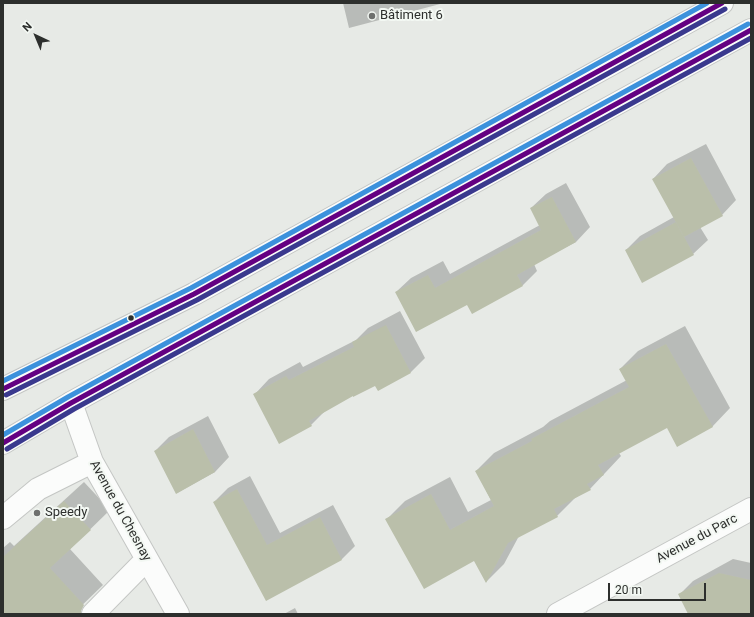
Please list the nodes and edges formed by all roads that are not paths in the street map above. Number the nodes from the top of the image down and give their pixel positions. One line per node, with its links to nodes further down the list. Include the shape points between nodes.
1 (722, 3): 3 (main road, via 194,294)
2 (751, 30): 4 (main road)
3 (3, 389)
4 (71, 403): 5 (main road); 6 (main road, Avenue du Chesnay)
5 (3, 443)
6 (92, 462): 8 (main road, via 38,489); 9 (main road, Avenue du Chesnay)
7 (751, 509): 12 (main road, Avenue du Parc)
8 (3, 518)
9 (147, 559): 10 (main road); 11 (main road, Avenue du Chesnay)
10 (105, 609)
11 (178, 614)
12 (558, 614)

